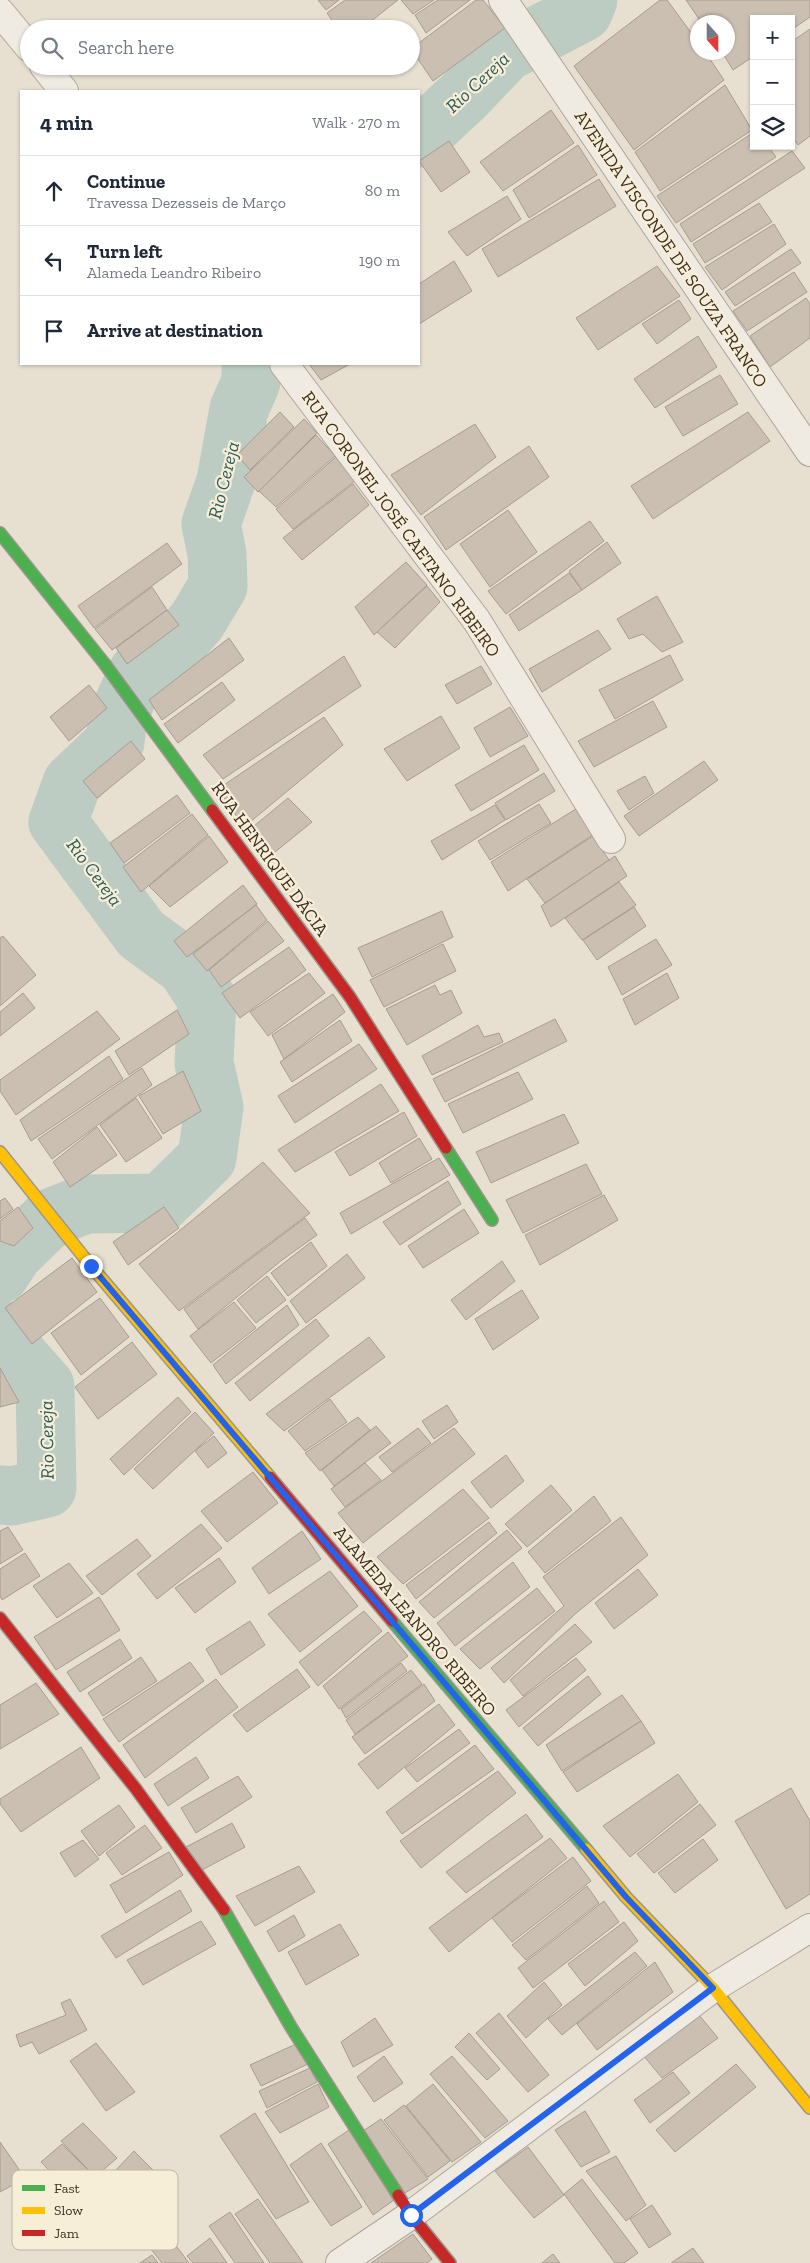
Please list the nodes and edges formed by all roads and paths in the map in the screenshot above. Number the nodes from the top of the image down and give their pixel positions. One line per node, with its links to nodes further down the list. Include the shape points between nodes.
1 (506, 6): 7 (street, AVENIDA VISCONDE DE SOUZA FRANCO)
2 (0, 12): 3 (street)
3 (20, 36)
4 (51, 75): 5 (street)
5 (63, 90)
6 (285, 365): 9 (street, RUA CORONEL JOSÉ CAETANO RIBEIRO, via 477,621)
7 (810, 452)
8 (0, 533): 11 (street, RUA HENRIQUE DÁCIA, via 104,663 350,997)
9 (611, 840)
10 (0, 1152): 14 (street, ALAMEDA LEANDRO RIBEIRO, via 91,1266 626,1897)
11 (492, 1220)
12 (0, 1618): 16 (street, via 136,1789 221,1904 291,2027)
13 (810, 1928): 14 (street)
14 (713, 1988): 15 (street, ALAMEDA LEANDRO RIBEIRO); 16 (street)
15 (810, 2108)
16 (411, 2215): 17 (street); 18 (street)
17 (340, 2263)
18 (450, 2263)

